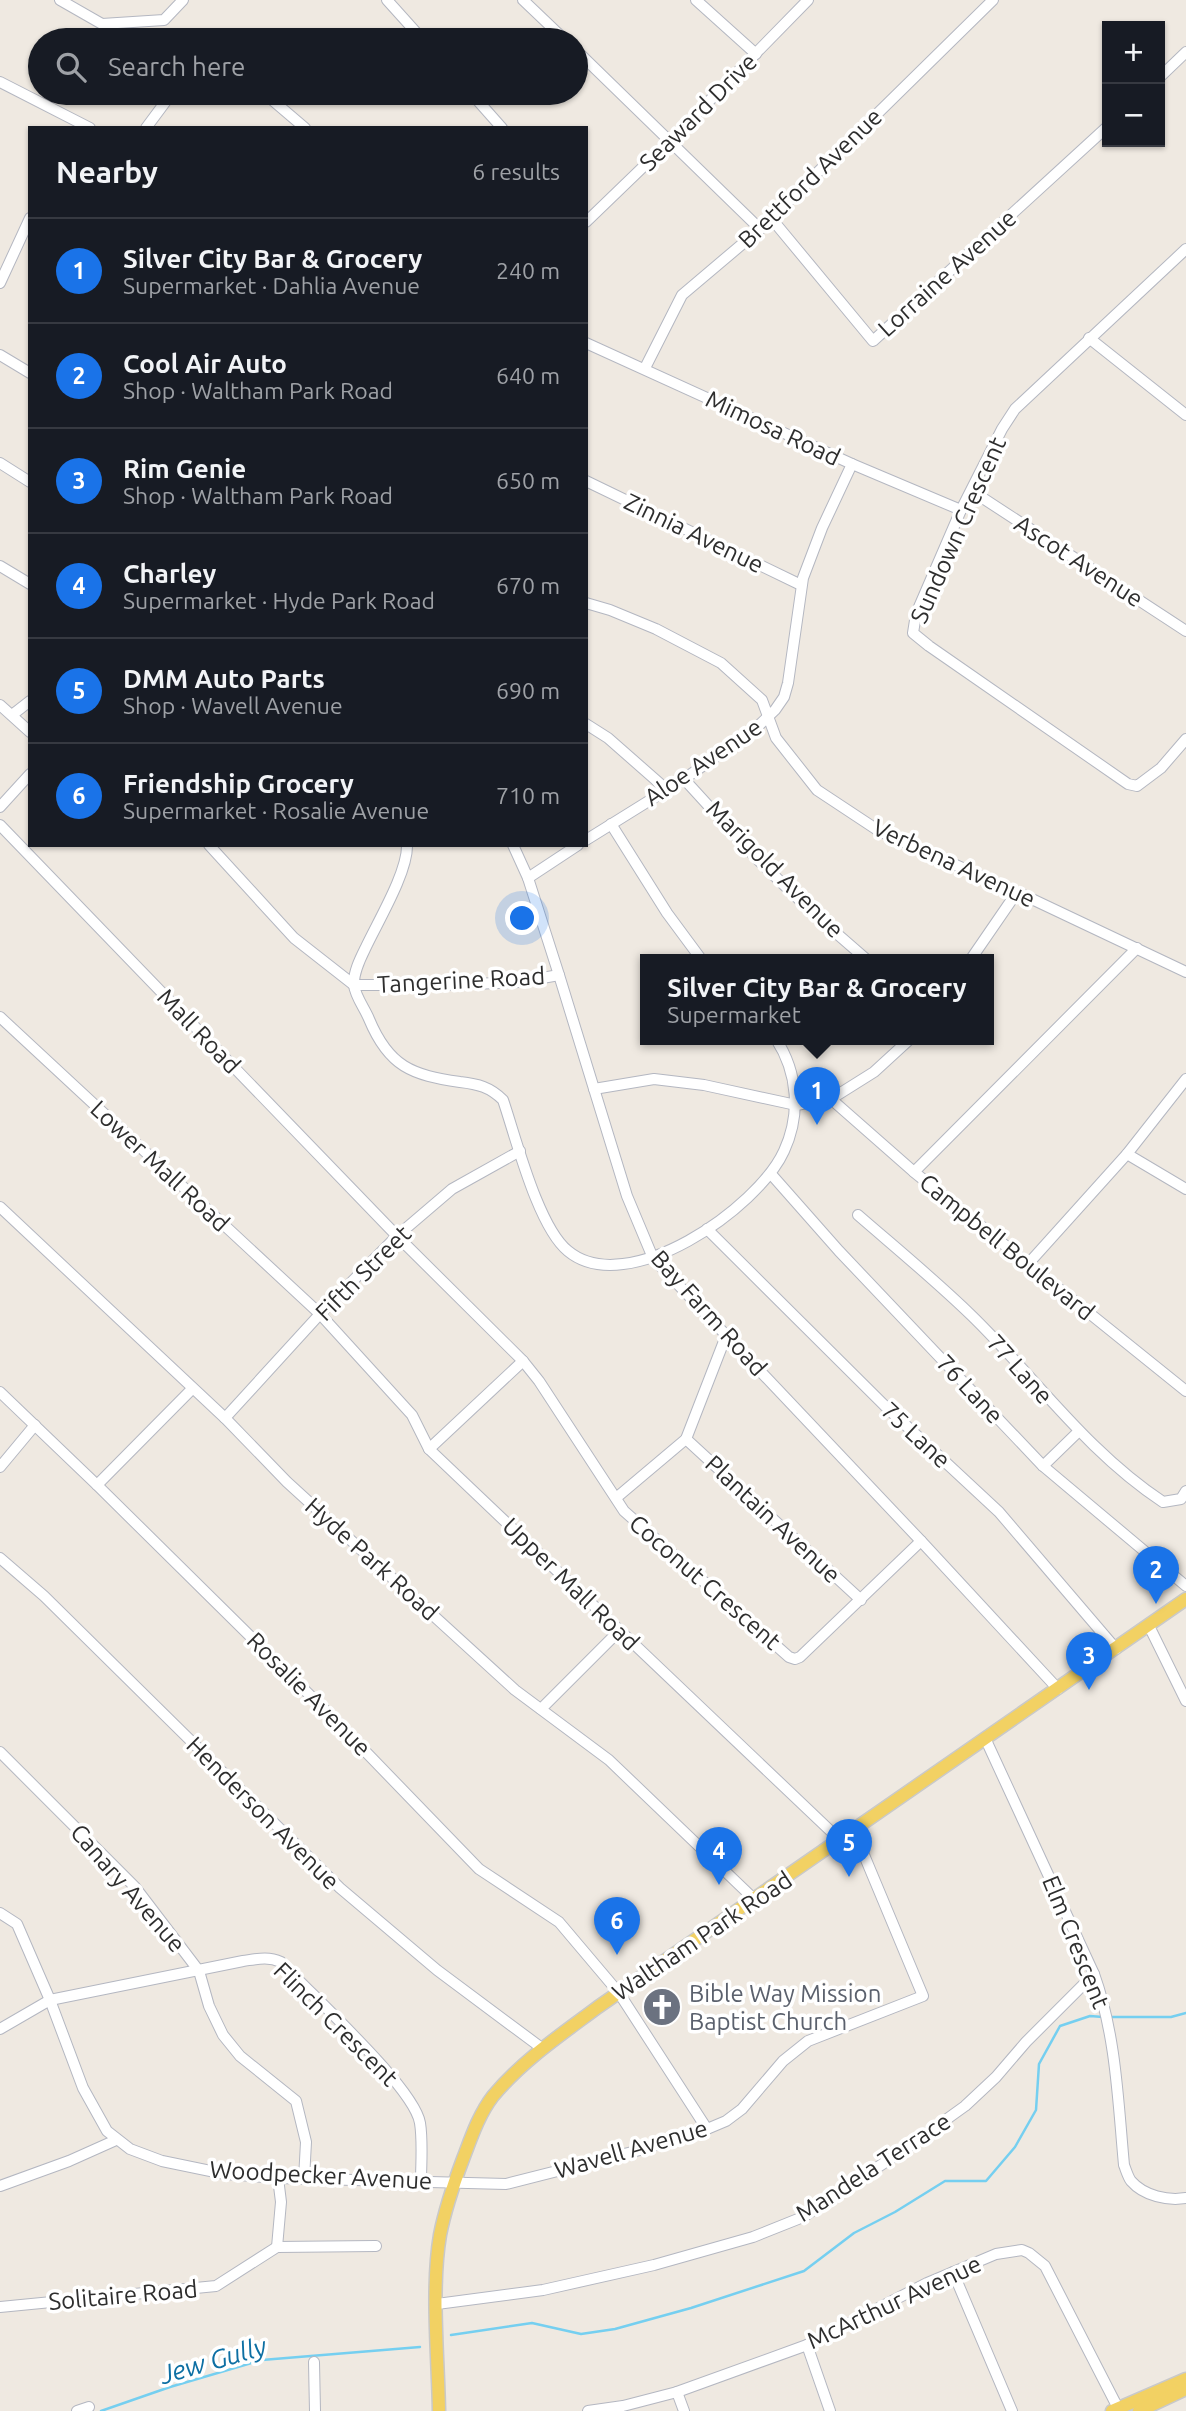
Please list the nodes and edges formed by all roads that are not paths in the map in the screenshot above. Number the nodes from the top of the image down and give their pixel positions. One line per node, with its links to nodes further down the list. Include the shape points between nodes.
1 (60, 0): 2 (street, via 102,24 164,20)
2 (183, 0)
3 (387, 0): 8 (street)
4 (523, 0): 9 (street)
5 (696, 0): 11 (street)
6 (808, 0): 11 (street, Seaward Drive)
7 (993, 0): 26 (street, Brettford Avenue)
8 (412, 28)
9 (552, 28)
10 (1186, 52): 13 (street)
11 (756, 54): 25 (street, Seaward Drive)
12 (588, 61): 25 (street)
13 (1165, 72)
14 (0, 82): 15 (street)
15 (28, 98)
16 (40, 105): 20 (street)
17 (163, 105): 21 (street)
18 (278, 105): 22 (street)
19 (482, 105): 23 (street)
20 (73, 124)
21 (147, 126)
22 (303, 126)
23 (500, 126)
24 (1102, 132): 26 (street, Lorraine Avenue, via 873,341)
25 (671, 140): 27 (street, Seaward Drive); 29 (street)
26 (771, 218): 29 (street, Brettford Avenue)
27 (588, 219)
28 (28, 222): 31 (street)
29 (760, 229): 35 (street, Brettford Avenue, via 682,295)
30 (1186, 248): 32 (street, Sundown Crescent)
31 (0, 283)
32 (1088, 338): 37 (street); 42 (street, Sundown Crescent, via 1015,410)
33 (588, 344): 35 (street, Mimosa Road)
34 (0, 355): 36 (street)
35 (645, 368): 39 (street, Mimosa Road)
36 (28, 372)
37 (1186, 415)
38 (0, 463): 40 (street)
39 (852, 464): 43 (street, Mimosa Road); 46 (street, Aloe Avenue)
40 (28, 481)
41 (588, 482): 46 (street, Zinnia Avenue)
42 (972, 491): 43 (street, Sundown Crescent); 48 (street, Ascot Avenue)
43 (961, 510): 55 (street, Sundown Crescent, via 916,614 913,633 1128,784 1136,786 1147,780)
44 (0, 566): 45 (street)
45 (28, 583)
46 (801, 585): 52 (street, Aloe Avenue, via 788,684)
47 (588, 604): 52 (street, Verbena Avenue, via 656,629 721,663 762,700)
48 (1186, 631)
49 (28, 703): 51 (street)
50 (0, 705): 51 (street)
51 (12, 715): 54 (street)
52 (768, 718): 57 (street, Aloe Avenue); 68 (street, Verbena Avenue, via 776,738 817,790 879,831)
53 (588, 725): 58 (street)
54 (28, 730)
55 (1186, 739)
56 (28, 776): 59 (street)
57 (684, 779): 58 (street, Aloe Avenue); 71 (street, Marigold Avenue, via 757,859)
58 (666, 789): 60 (street, Aloe Avenue)
59 (0, 807)
60 (611, 824): 62 (street, Aloe Avenue); 70 (street)
61 (0, 825): 91 (street, Mall Road)
62 (588, 839)
63 (211, 847): 75 (street, Tangerine Road, via 294,938)
64 (407, 847): 75 (street, via 404,866 357,965)
65 (514, 847): 67 (street, Bay Farm Road)
66 (575, 847): 67 (street)
67 (527, 878): 74 (street, Bay Farm Road)
68 (1017, 892): 69 (street, Verbena Avenue); 72 (street)
69 (1137, 948): 73 (street, Verbena Avenue); 85 (street)
70 (697, 954)
71 (860, 954)
72 (974, 954)
73 (1186, 972)
74 (559, 975): 75 (street, Tangerine Road, via 520,982); 80 (street, Bay Farm Road)
75 (354, 985): 83 (street, via 373,1029 405,1068 494,1091 503,1100)
76 (0, 1017): 94 (street, Lower Mall Road)
77 (779, 1045): 82 (street, via 793,1079)
78 (903, 1045): 81 (street, via 874,1072)
79 (1186, 1079): 84 (street)
80 (594, 1088): 82 (street, via 654,1079); 92 (street, Bay Farm Road, via 627,1196)
81 (831, 1099): 82 (street); 85 (street, Campbell Boulevard)
82 (796, 1105): 86 (street, via 784,1152)
83 (520, 1151): 91 (street, Fifth Street, via 452,1189); 92 (street, via 546,1223 568,1251 593,1265 621,1266)
84 (1127, 1154): 87 (street); 93 (street)
85 (914, 1172): 93 (street, Campbell Boulevard)
86 (771, 1174): 90 (street); 105 (street, 76 Lane)
87 (1186, 1189)
88 (0, 1206): 97 (street, Hyde Park Road)
89 (859, 1215): 102 (street, 77 Lane, via 972,1316)
90 (707, 1229): 92 (street); 117 (street, 75 Lane, via 999,1512)
91 (397, 1236): 94 (street, Fifth Street); 96 (street, Coconut Crescent)
92 (653, 1258): 95 (street, Bay Farm Road)
93 (1028, 1264): 98 (street, Campbell Boulevard)
94 (320, 1314): 100 (street, Fifth Street); 104 (street, Upper Mall Road, via 412,1415)
95 (726, 1336): 103 (street, Coconut Crescent); 110 (street, Bay Farm Road)
96 (523, 1361): 104 (street); 109 (street, Coconut Crescent)
97 (192, 1388): 100 (street, Hyde Park Road); 107 (street)
98 (1186, 1391)
99 (0, 1392): 101 (street, Rosalie Avenue)
100 (225, 1418): 120 (street, Hyde Park Road, via 287,1482)
101 (35, 1425): 106 (street); 107 (street, Rosalie Avenue)
102 (1078, 1432): 105 (street); 108 (street, 77 Lane, via 1163,1502 1181,1499)
103 (685, 1439): 109 (street, Coconut Crescent); 114 (street, Plantain Avenue)
104 (429, 1449): 116 (street, Upper Mall Road)
105 (1043, 1466): 112 (street, 76 Lane)
106 (0, 1467)
107 (97, 1485): 129 (street, Rosalie Avenue, via 479,1869 559,1922)
108 (1186, 1492)
109 (616, 1497): 114 (street, Coconut Crescent, via 624,1511 789,1657 800,1657)
110 (921, 1541): 114 (street, Coconut Crescent); 118 (street, Bay Farm Road)
111 (0, 1558): 132 (street, Henderson Avenue, via 340,1888 437,1970)
112 (1186, 1586)
113 (1186, 1599): 115 (main road, Waltham Park Road)
114 (861, 1600)
115 (1149, 1626): 117 (main road, Waltham Park Road); 119 (street)
116 (619, 1631): 120 (street); 124 (street, Upper Mall Road)
117 (1116, 1649): 118 (main road, Waltham Park Road)
118 (1058, 1689): 121 (main road, Waltham Park Road)
119 (1186, 1701)
120 (541, 1709): 125 (street, Hyde Park Road, via 609,1760)
121 (985, 1738): 123 (main road, Waltham Park Road); 128 (street, Elm Crescent)
122 (0, 1752): 127 (street, Canary Avenue, via 135,1887)
123 (853, 1831): 124 (main road, Waltham Park Road); 133 (street, Wavell Avenue, via 923,1996 808,2041 783,2061 742,2109)
124 (840, 1840): 125 (main road, Waltham Park Road)
125 (754, 1899): 129 (main road, Waltham Park Road)
126 (0, 1913): 130 (street, Woodpecker Avenue, via 16,1924)
127 (199, 1971): 130 (street, Flinch Crescent); 136 (street, Canary Avenue, via 223,2035 240,2056 296,2101 306,2141); 137 (street, Flinch Crescent, via 266,1958 281,1962 412,2101 420,2122)
128 (1094, 1974): 140 (street, Elm Crescent, via 1111,2040 1124,2165 1130,2180 1164,2198); 144 (street, Mandela Terrace, via 965,2106 803,2217 753,2237 654,2264 543,2290)
129 (619, 1993): 132 (main road, Waltham Park Road); 133 (street, Rosalie Avenue)
130 (50, 2000): 131 (street, Flinch Crescent); 134 (street, Woodpecker Avenue, via 83,2088)
131 (0, 2029)
132 (542, 2049): 138 (main road, Waltham Park Road, via 488,2102)
133 (706, 2129): 138 (street, Wavell Avenue, via 506,2184)
134 (116, 2140): 135 (street, Woodpecker Avenue, via 162,2161 225,2174); 139 (street)
135 (278, 2178): 136 (street, Woodpecker Avenue); 142 (street)
136 (304, 2179): 137 (street, Woodpecker Avenue)
137 (421, 2182): 138 (street, Woodpecker Avenue)
138 (455, 2182): 144 (main road, Waltham Park Road, via 440,2233)
139 (0, 2186)
140 (1186, 2198)
141 (376, 2246): 142 (street)
142 (277, 2247): 145 (street, Solitaire Road, via 216,2286)
143 (953, 2272): 146 (street, McArthur Avenue); 152 (street, McArthur Avenue, via 1014,2250 1029,2253 1045,2266); 159 (street)
144 (437, 2304): 155 (main road, Waltham Park Road)
145 (0, 2307)
146 (807, 2345): 150 (street, McArthur Avenue); 158 (street)
147 (314, 2362): 154 (street)
148 (1186, 2379): 152 (main road)
149 (1186, 2389): 160 (main road)
150 (677, 2392): 156 (street, McArthur Avenue); 157 (street)
151 (89, 2407): 153 (street)
152 (1115, 2410)
153 (77, 2411)
154 (314, 2411)
155 (439, 2411)
156 (588, 2411)
157 (684, 2411)
158 (830, 2411)
159 (1012, 2411)
160 (1139, 2411)

